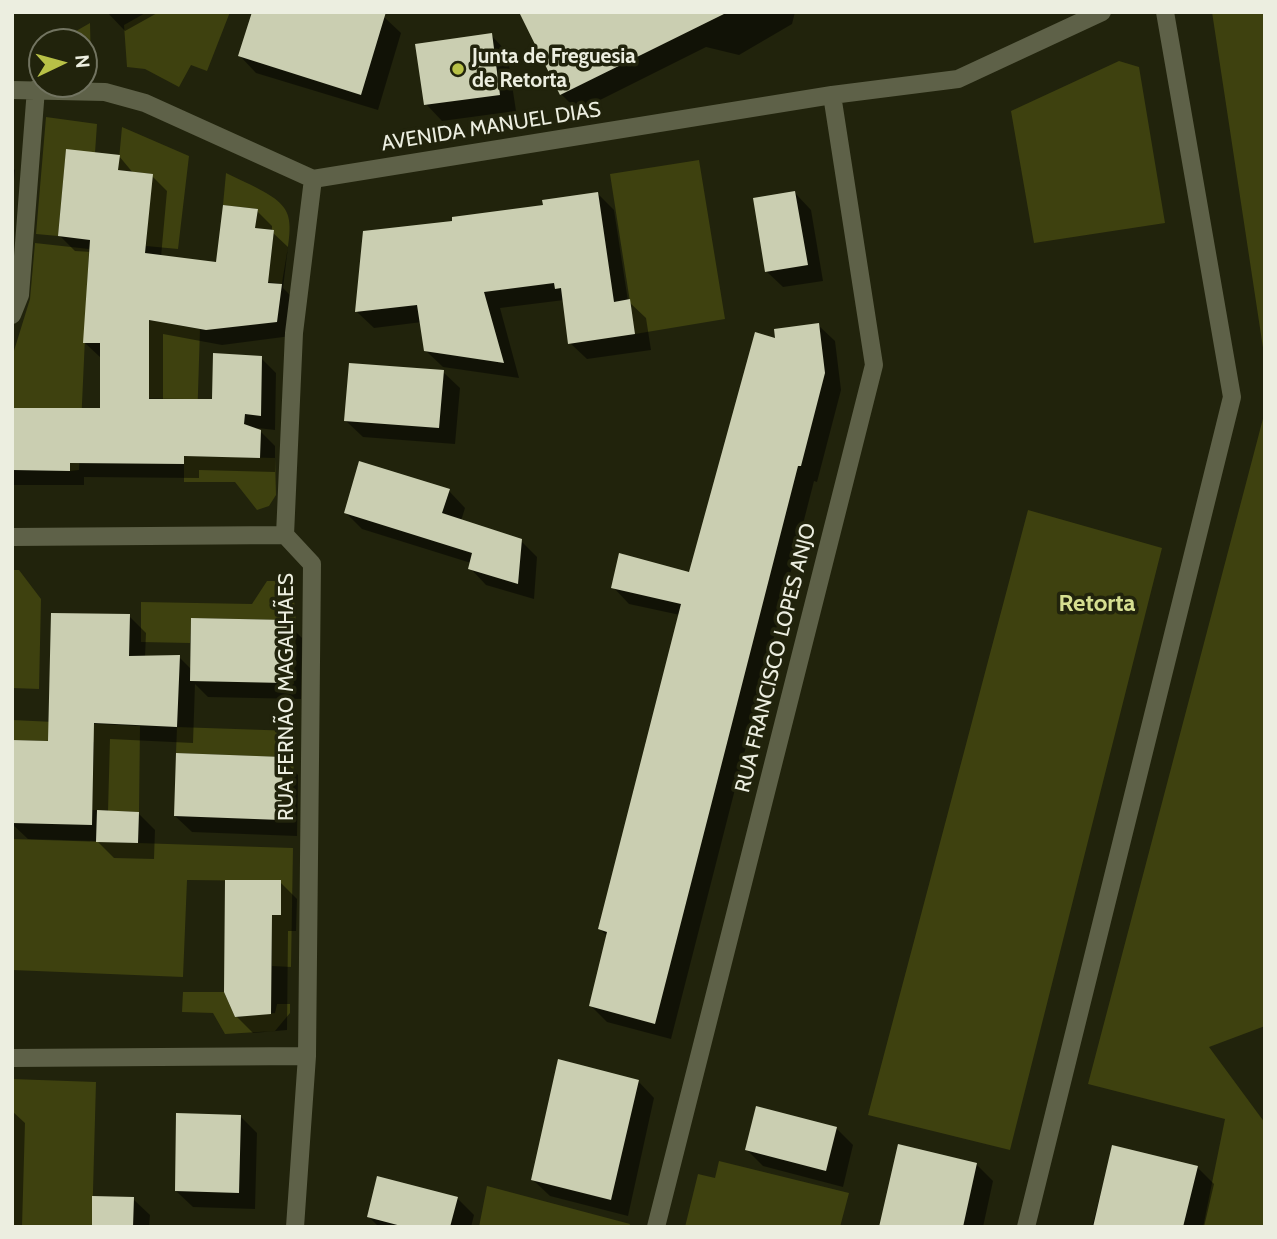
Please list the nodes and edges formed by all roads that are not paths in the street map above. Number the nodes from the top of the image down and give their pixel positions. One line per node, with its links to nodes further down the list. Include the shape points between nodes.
1 (1102, 12): 4 (street, AVENIDA MANUEL DIAS, via 958,79)
2 (1165, 12): 14 (street, via 1232,397)
3 (98, 92): 6 (street, via 145,103)
4 (832, 95): 6 (street, AVENIDA MANUEL DIAS); 13 (street, RUA FRANCISCO LOPES ANJO, via 874,365)
5 (35, 98): 7 (street, via 20,295)
6 (313, 179): 8 (street, via 294,332)
7 (12, 315)
8 (285, 535): 9 (street); 10 (street, RUA FERNÃO MAGALHÃES, via 312,565)
9 (12, 537)
10 (307, 1056): 11 (street); 12 (street, RUA FERNÃO MAGALHÃES)
11 (12, 1058)
12 (295, 1227)
13 (656, 1227)
14 (1026, 1227)

